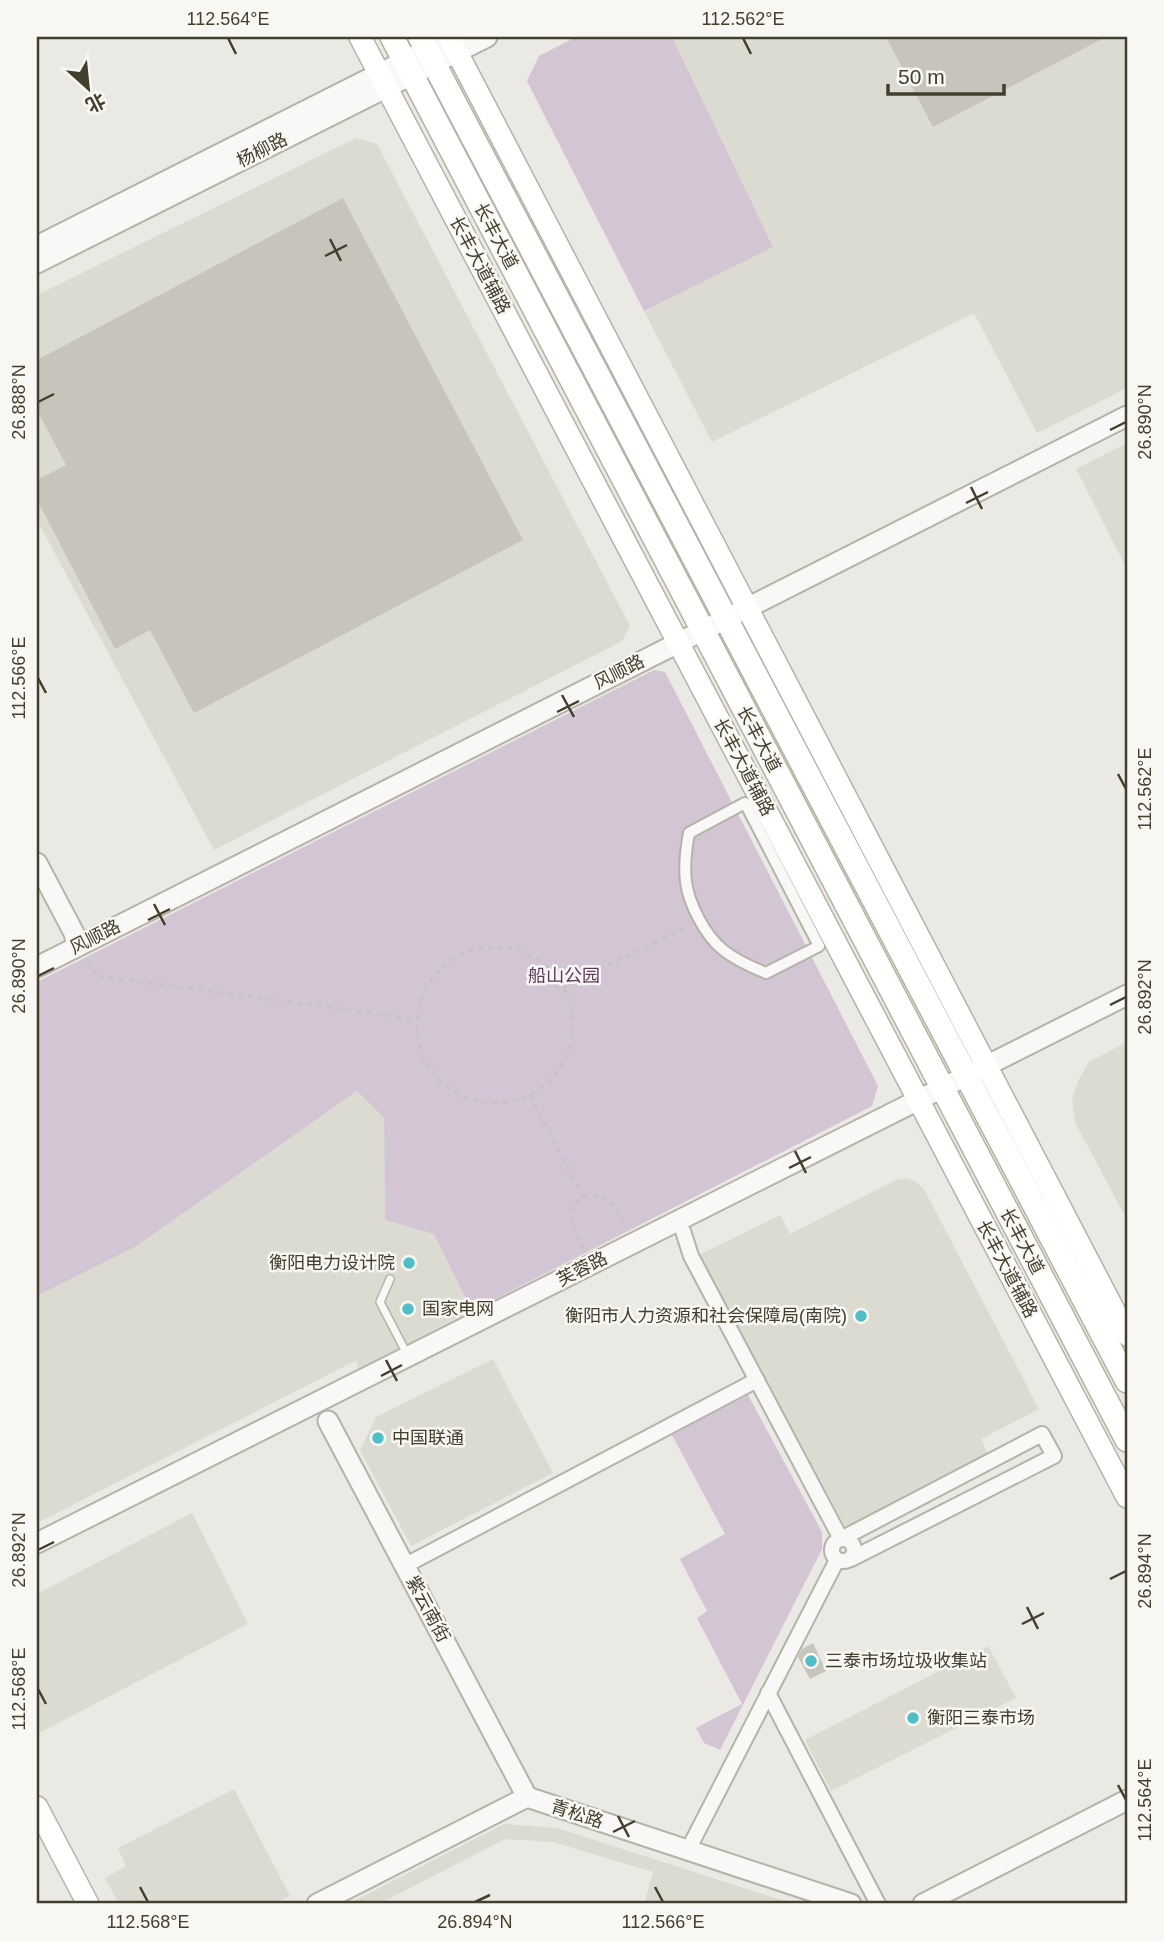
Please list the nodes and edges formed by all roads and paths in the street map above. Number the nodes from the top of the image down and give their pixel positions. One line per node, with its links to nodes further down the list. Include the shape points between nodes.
1 (360, 37): 7 (main road, 长丰大道辅路)
2 (392, 37): 6 (main road, 长丰大道)
3 (487, 37): 4 (street, 杨柳路)
4 (452, 41): 5 (street, 杨柳路); 12 (main road)
5 (427, 50): 6 (street, 杨柳路); 12 (main road, 长丰大道)
6 (408, 68): 7 (street, 杨柳路); 13 (main road, 长丰大道)
7 (383, 80): 8 (street, 杨柳路); 9 (street, 杨柳路); 14 (main road, 长丰大道辅路)
8 (37, 246)
9 (37, 263)
10 (1127, 404): 12 (street, 风顺路)
11 (1127, 416): 12 (street, 风顺路)
12 (734, 608): 13 (street, 风顺路); 25 (main road, 长丰大道)
13 (700, 625): 14 (street, 风顺路); 26 (main road, 长丰大道)
14 (676, 637): 18 (street, 风顺路); 28 (main road, 长丰大道辅路)
15 (37, 863): 18 (street)
16 (37, 876): 18 (street)
17 (701, 920): 17 (street, via 686,884 689,833 745,803 819,946 765,974 722,949); 21 (path)
18 (73, 939): 19 (street, 风顺路); 20 (street, 风顺路); 24 (path, via 97,976)
19 (37, 952)
20 (37, 967)
21 (563, 987): 24 (path, via 541,962 515,949 485,948 458,956 439,971 420,1002); 27 (path, via 572,1008 572,1039 558,1072)
22 (1127, 995): 25 (street, 芙蓉路)
23 (1127, 1008): 25 (street, 芙蓉路)
24 (416, 1019): 27 (path, via 418,1045 434,1076 462,1097 509,1103)
25 (980, 1076): 26 (street, 芙蓉路); 34 (main road); 37 (main road, 长丰大道)
26 (945, 1093): 28 (street, 芙蓉路); 39 (main road, 长丰大道)
27 (530, 1095): 29 (path)
28 (921, 1105): 30 (street, 芙蓉路); 31 (street, 芙蓉路); 40 (main road, 长丰大道辅路)
29 (583, 1197): 31 (path, via 603,1196 616,1207); 32 (path, via 570,1209 573,1227)
30 (679, 1233): 36 (street); 43 (street, 芙蓉路)
31 (634, 1243): 32 (street, 芙蓉路)
32 (592, 1264): 35 (street, 芙蓉路)
33 (390, 1279): 35 (lane, via 380,1302)
34 (1127, 1335)
35 (408, 1356): 42 (street, 芙蓉路)
36 (757, 1380): 41 (street); 45 (street)
37 (1127, 1381)
38 (328, 1421): 45 (street, 紫云南街)
39 (1127, 1440)
40 (1127, 1497)
41 (841, 1539): 44 (street, via 853,1545 854,1553); 44 (street, via 1042,1434 1054,1456)
42 (37, 1543)
43 (37, 1556)
44 (844, 1559): 46 (street)
45 (406, 1565): 47 (street, 紫云南街)
46 (768, 1693): 51 (street); 56 (street)
47 (527, 1797): 51 (street, 青松路); 54 (street, 青松路)
48 (1127, 1800): 57 (street)
49 (37, 1807): 53 (main road)
50 (37, 1829): 52 (main road)
51 (688, 1850): 55 (street, 青松路)
52 (76, 1904)
53 (88, 1904)
54 (317, 1904)
55 (851, 1904)
56 (878, 1904)
57 (923, 1904)

